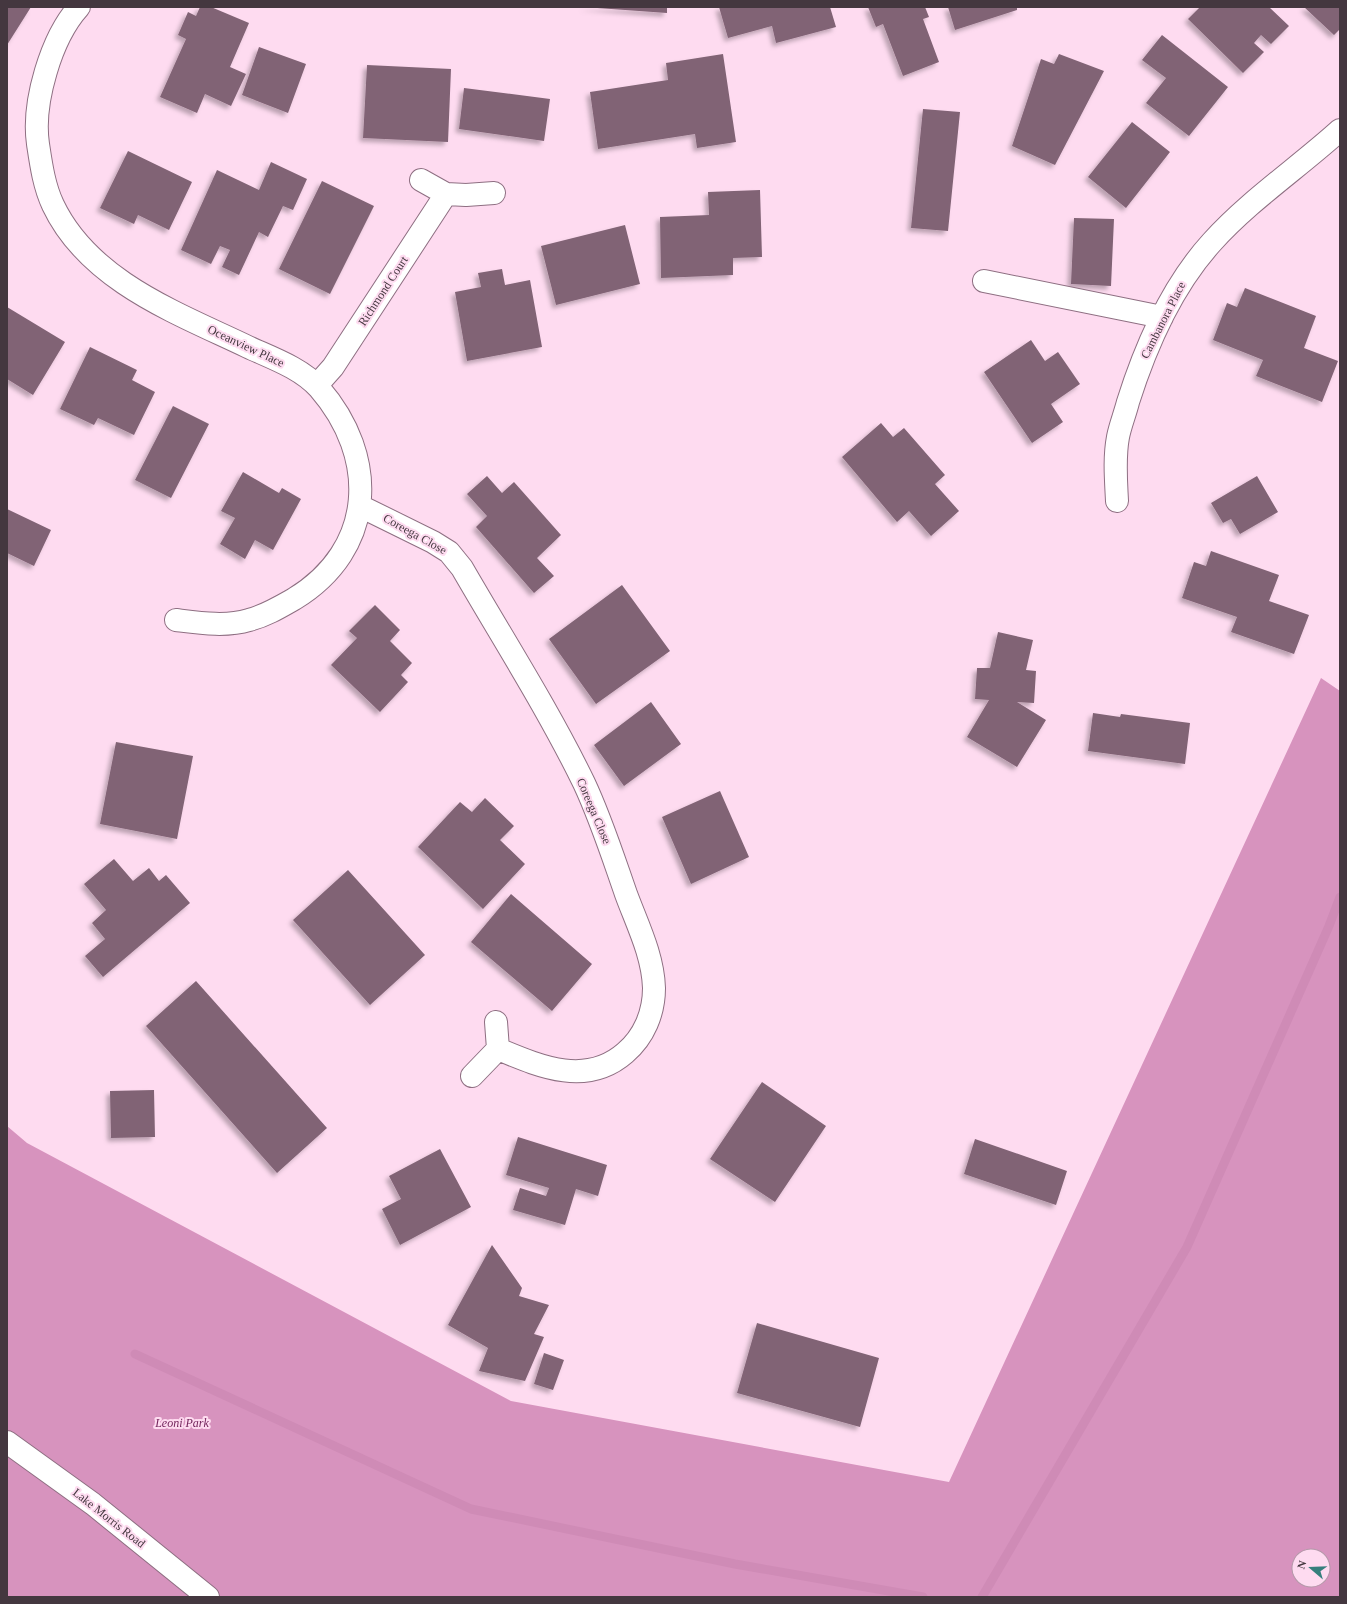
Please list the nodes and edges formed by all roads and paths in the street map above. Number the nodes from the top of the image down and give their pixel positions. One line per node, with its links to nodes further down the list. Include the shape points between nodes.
1 (79, 7): 8 (street, Oceanview Place, via 71,16 53,51 41,91 36,130 42,172 53,205 73,237 100,266 124,283 185,317 289,366)
2 (1340, 130): 7 (street, Cambanora Place, via 1242,213 1212,242 1186,274)
3 (421, 180): 5 (street)
4 (494, 193): 5 (street)
5 (446, 194): 8 (street, Richmond Court, via 333,367)
6 (984, 282): 7 (street)
7 (1162, 317): 9 (street, Cambanora Place, via 1140,365 1118,437 1115,467)
8 (317, 385): 10 (street, Oceanview Place, via 343,422 356,454)
9 (1117, 501)
10 (360, 506): 11 (street, Oceanview Place, via 352,534 341,554 321,580 299,596 275,610 248,621 200,624); 13 (street, Coreega Close, via 450,552 462,568 584,784 651,962 654,988 651,1011 644,1031 632,1047 615,1061 595,1069 574,1072 549,1069)
11 (176, 620)
12 (496, 1022): 13 (street)
13 (498, 1049): 14 (street)
14 (472, 1076)
15 (7, 1442): 16 (street, Lake Morris Road, via 93,1504)
16 (208, 1597)

